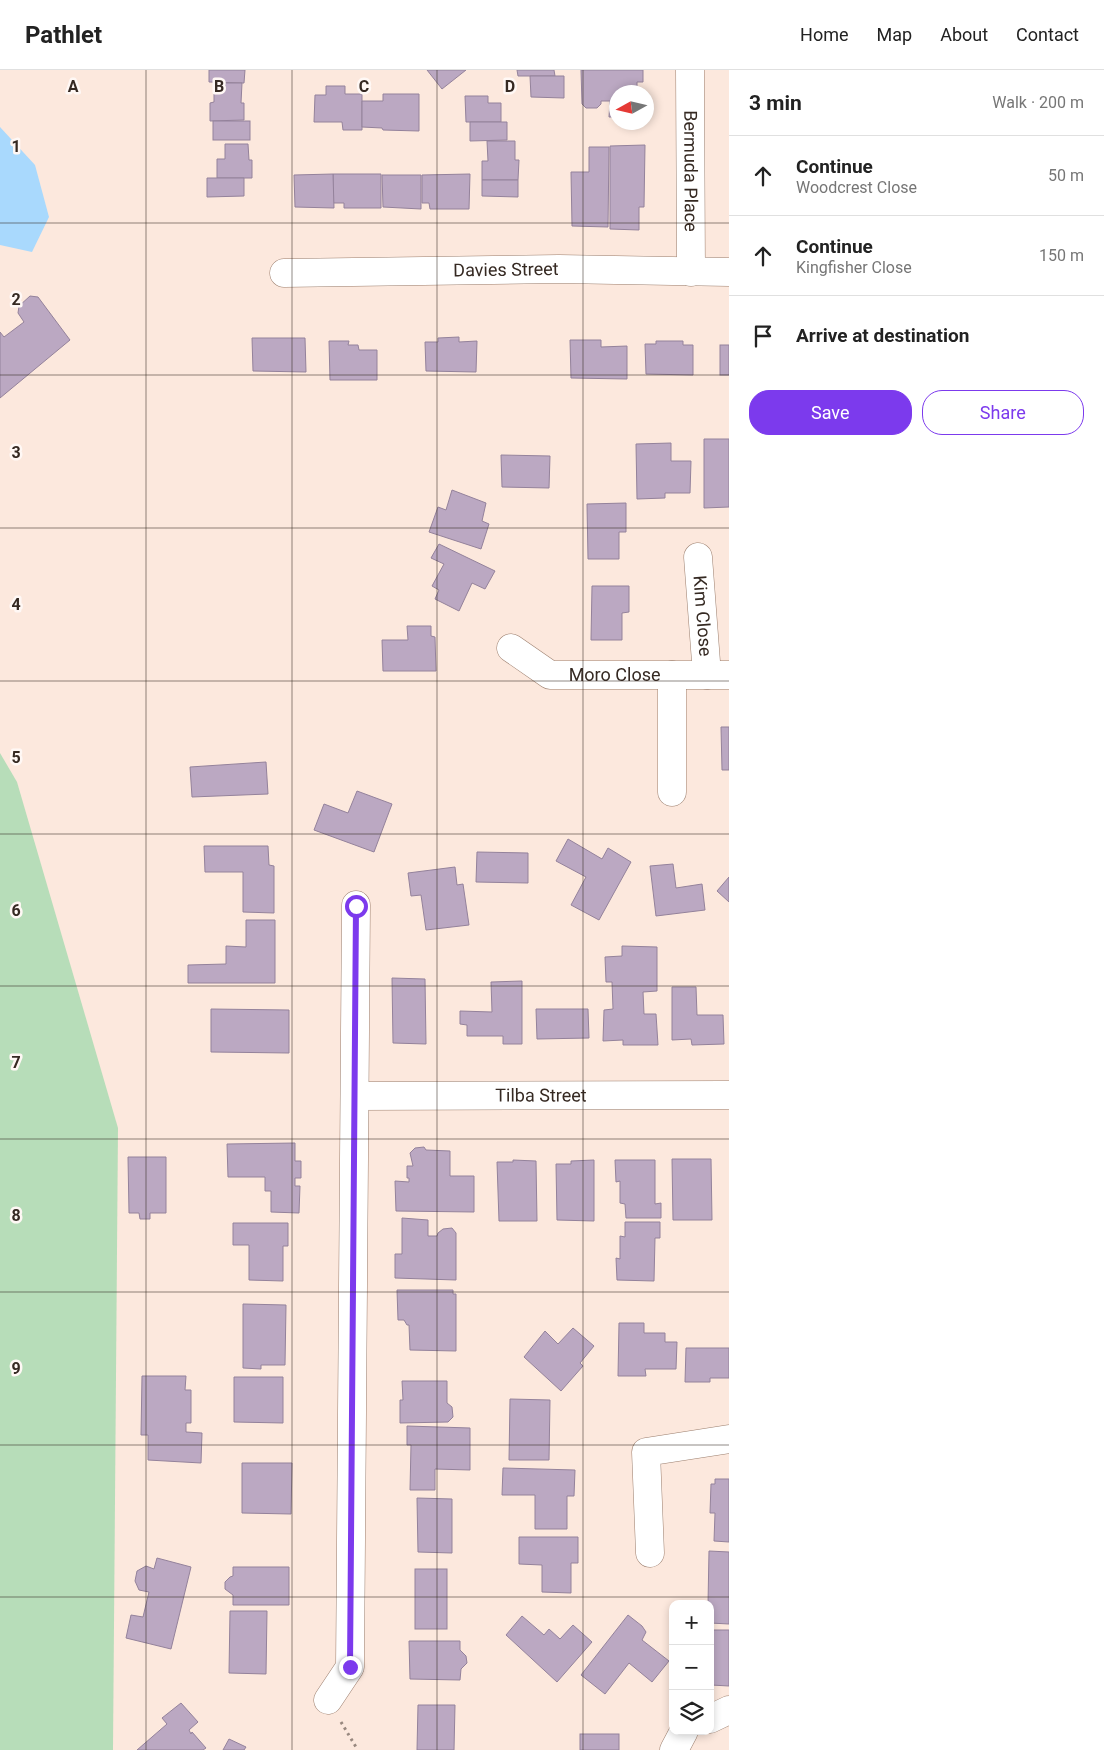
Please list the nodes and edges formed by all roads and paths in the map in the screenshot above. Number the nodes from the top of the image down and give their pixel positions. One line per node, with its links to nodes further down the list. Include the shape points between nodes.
1 (690, 70): 2 (street, Bermuda Place)
2 (691, 272): 3 (street, Davies Street); 4 (street, Davies Street, via 559,269)
3 (729, 272)
4 (284, 273)
5 (698, 557): 8 (street, Kim Close)
6 (511, 648): 7 (street, Moro Close, via 550,676)
7 (672, 675): 8 (street, Moro Close); 9 (street)
8 (718, 675)
9 (672, 792)
10 (356, 906): 12 (street)
11 (729, 1095): 12 (street, Tilba Street)
12 (354, 1096): 15 (street, via 350,1667)
13 (729, 1439): 14 (street, via 646,1452)
14 (650, 1552)
15 (328, 1700): 19 (path)
16 (729, 1710): 17 (street)
17 (714, 1717)
18 (682, 1735): 20 (street)
19 (356, 1750)
20 (674, 1750)

